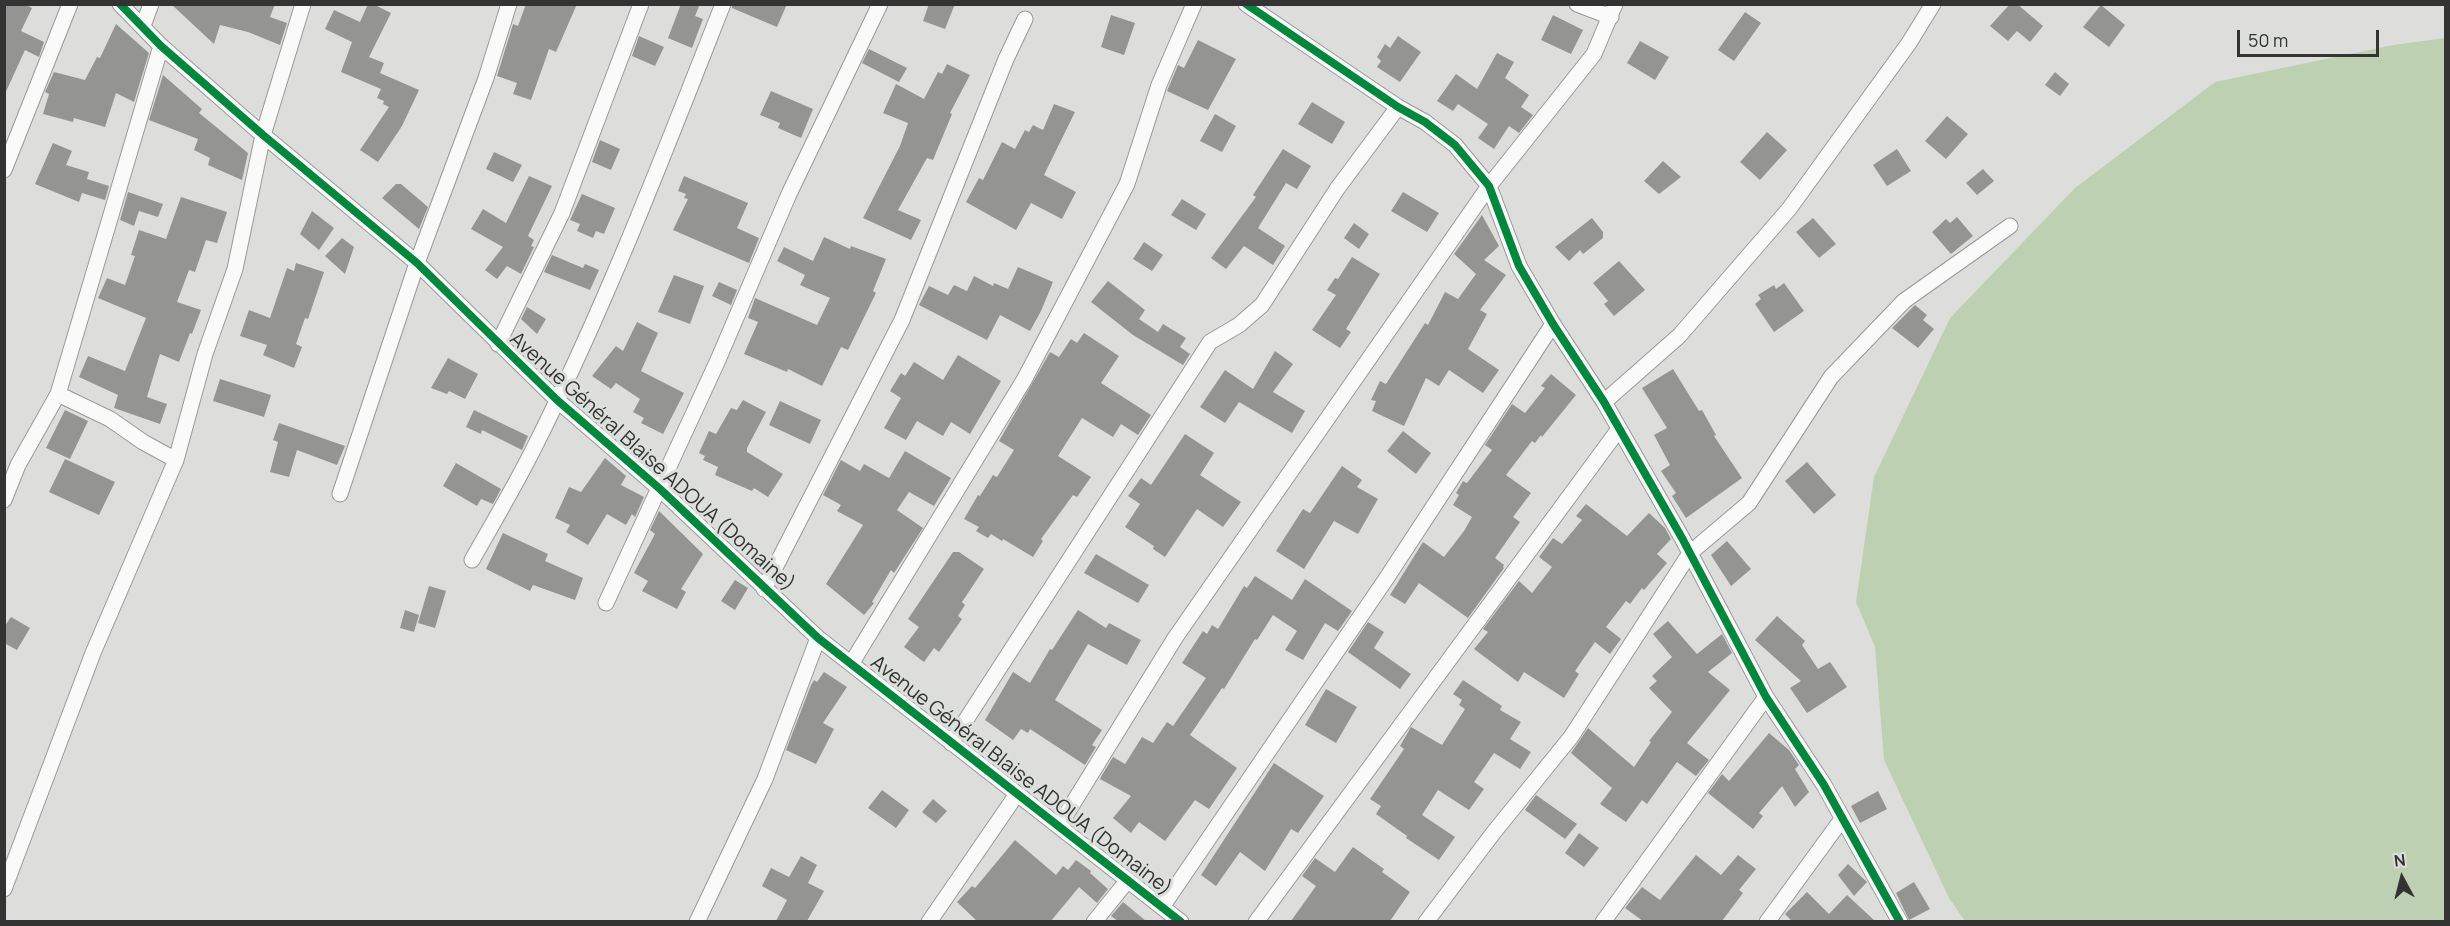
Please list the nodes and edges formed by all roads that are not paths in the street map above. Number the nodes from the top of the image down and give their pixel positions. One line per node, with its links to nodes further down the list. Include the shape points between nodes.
1 (70, 4): 19 (street)
2 (120, 4): 15 (street, Avenue Général Blaise ADOUA (Domaine))
3 (151, 4): 15 (street)
4 (303, 4): 18 (street)
5 (509, 4): 22 (street, via 486,78)
6 (640, 4): 24 (street, via 562,213)
7 (723, 4): 26 (street, via 614,273)
8 (880, 4): 30 (street, via 789,194)
9 (1194, 4): 38 (street, via 1159,85 1127,184 1018,390)
10 (1245, 4): 17 (street)
11 (1576, 4): 13 (street)
12 (1933, 4): 27 (street, via 1789,208 1679,336)
13 (1613, 11): 20 (street, via 1594,54)
14 (1025, 19): 35 (street, via 902,320)
15 (143, 26): 16 (street, Avenue Général Blaise ADOUA (Domaine))
16 (161, 46): 18 (street, Avenue Général Blaise ADOUA (Domaine)); 25 (street)
17 (1398, 107): 20 (street, via 1455,145); 40 (street, via 1337,189 1262,304 1239,325 1210,342)
18 (263, 135): 22 (street, Avenue Général Blaise ADOUA (Domaine)); 29 (street, via 235,269 205,354)
19 (4, 171)
20 (1489, 186): 23 (street, via 1519,266); 43 (street, via 1175,638)
21 (2010, 226): 33 (street, via 1904,301 1831,377 1749,503)
22 (417, 263): 24 (street, Avenue Général Blaise ADOUA (Domaine)); 31 (street)
23 (1553, 324): 27 (street); 46 (street, via 1386,579)
24 (498, 344): 26 (street, Avenue Général Blaise ADOUA (Domaine))
25 (58, 394): 29 (street, via 110,419); 32 (street, via 18,465)
26 (557, 400): 30 (street, Avenue Général Blaise ADOUA (Domaine)); 34 (street)
27 (1604, 402): 28 (street)
28 (1619, 429): 33 (street); 51 (street)
29 (176, 460): 45 (street, via 93,653)
30 (660, 489): 35 (street, Avenue Général Blaise ADOUA (Domaine)); 36 (street)
31 (340, 494)
32 (4, 500)
33 (1690, 553): 39 (street); 52 (street, via 1571,736)
34 (472, 560)
35 (764, 589): 37 (street, Avenue Général Blaise ADOUA (Domaine))
36 (606, 603)
37 (818, 638): 38 (street, Avenue Général Blaise ADOUA (Domaine)); 47 (street, via 765,779)
38 (851, 664): 40 (street, Avenue Général Blaise ADOUA (Domaine))
39 (1767, 697): 42 (street); 53 (street)
40 (951, 743): 41 (street, Avenue Général Blaise ADOUA (Domaine))
41 (1017, 794): 43 (street, Avenue Général Blaise ADOUA (Domaine)); 48 (street)
42 (1842, 819): 54 (street); 55 (street)
43 (1059, 826): 44 (street, Avenue Général Blaise ADOUA (Domaine))
44 (1128, 880): 46 (street, Avenue Général Blaise ADOUA (Domaine)); 49 (street)
45 (4, 888)
46 (1162, 907): 50 (street, Avenue Général Blaise ADOUA (Domaine))
47 (697, 921)
48 (929, 921)
49 (1094, 921)
50 (1181, 921)
51 (1256, 921)
52 (1426, 921)
53 (1603, 921)
54 (1767, 921)
55 (1900, 921)

